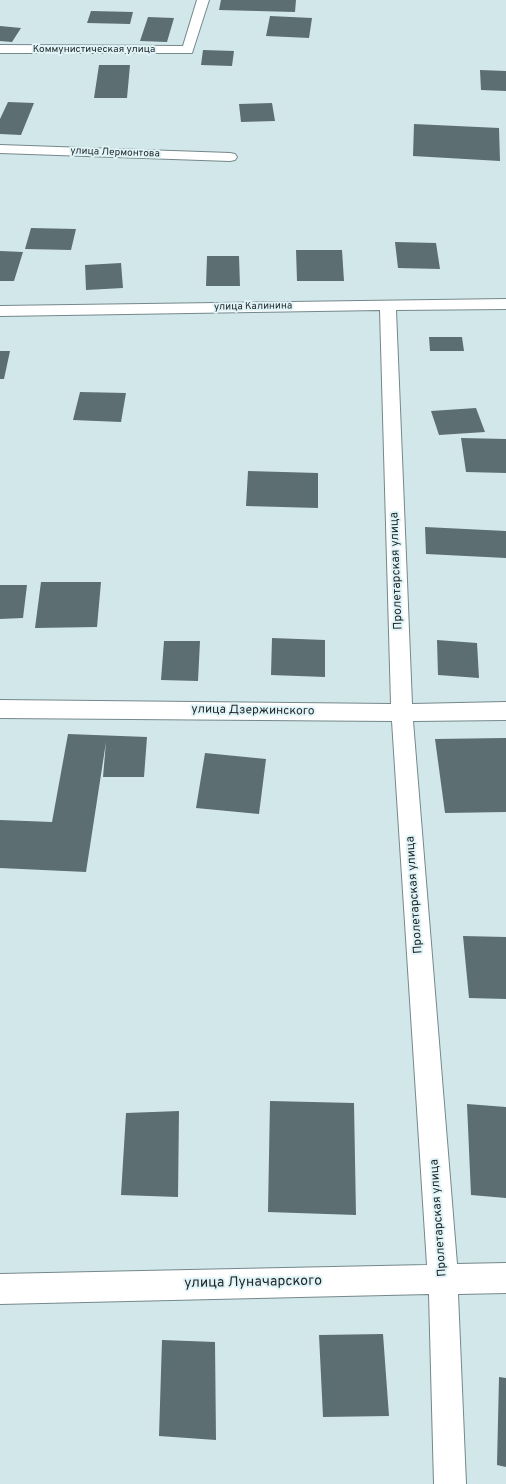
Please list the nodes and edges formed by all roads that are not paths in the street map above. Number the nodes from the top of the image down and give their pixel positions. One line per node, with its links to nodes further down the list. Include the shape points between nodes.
1 (203, 0): 2 (street, Коммунистическая улица, via 188,50)
2 (0, 49)
3 (0, 149): 4 (street, улица Лермонтова)
4 (230, 157)
5 (506, 304): 6 (street, улица Калинина)
6 (388, 305): 7 (street, улица Калинина); 10 (street, Пролетарская улица)
7 (0, 311)
8 (0, 709): 10 (street, улица Дзержинского)
9 (506, 711): 10 (street, улица Дзержинского)
10 (402, 713): 12 (street, Пролетарская улица)
11 (506, 1278): 12 (street, улица Луначарского)
12 (443, 1279): 13 (street, улица Луначарского); 14 (street, Пролетарская улица)
13 (0, 1289)
14 (450, 1484)

